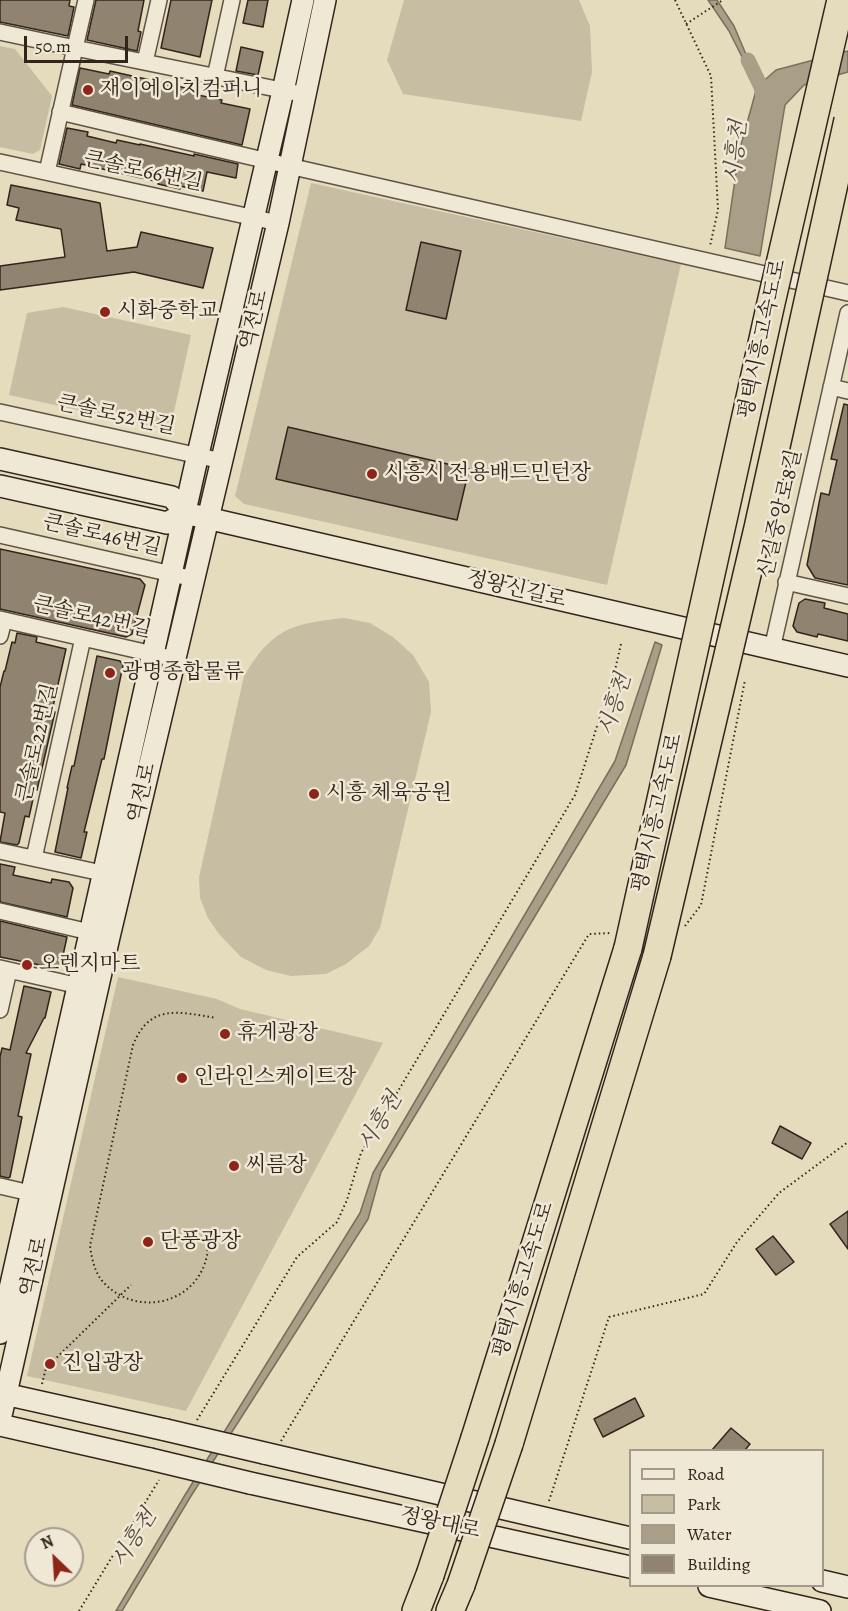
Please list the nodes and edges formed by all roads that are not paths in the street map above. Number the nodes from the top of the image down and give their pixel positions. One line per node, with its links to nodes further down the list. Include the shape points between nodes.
1 (86, 0): 8 (street)
2 (159, 0): 9 (street)
3 (232, 0): 10 (street)
4 (303, 0): 11 (street, 역전로)
5 (325, 0): 12 (street, 역전로)
6 (841, 0): 64 (highway, 평택시흥고속도로, bridge, via 620,940 476,1438)
7 (0, 32): 8 (street)
8 (75, 48): 9 (street); 13 (street)
9 (145, 62): 10 (street)
10 (214, 77): 11 (street)
11 (283, 91): 12 (street); 15 (street, 역전로)
12 (306, 95): 17 (street, 역전로)
13 (60, 112): 15 (street); 18 (street)
14 (848, 120): 65 (highway, 평택시흥고속도로, bridge, via 758,528 657,956 509,1444)
15 (267, 161): 17 (street); 19 (street, 역전로)
16 (0, 162): 18 (street, 큰솔로66번길)
17 (289, 166): 20 (street, 역전로); 21 (street)
18 (46, 172): 19 (street, 큰솔로66번길)
19 (254, 217): 20 (street, 큰솔로66번길); 26 (street, 역전로)
20 (278, 223): 28 (street, 역전로)
21 (848, 293)
22 (848, 313): 23 (street, 신길중앙로8길)
23 (831, 387): 24 (street); 35 (street, 신길중앙로8길)
24 (848, 391)
25 (0, 412): 26 (street, 큰솔로52번길)
26 (198, 456): 28 (street, 큰솔로52번길); 30 (street, 역전로)
27 (0, 459): 30 (street, 정왕신길로, via 172,497)
28 (222, 461): 31 (street, 역전로)
29 (0, 486): 30 (street, via 167,523)
30 (185, 513): 31 (street, 정왕신길로); 33 (street, 역전로)
31 (208, 519): 34 (street, 역전로); 40 (street, 정왕신길로)
32 (0, 535): 33 (street, 큰솔로46번길)
33 (171, 573): 34 (street, 큰솔로46번길); 41 (street, 역전로)
34 (194, 579): 42 (street, 역전로)
35 (786, 582): 36 (street); 40 (street, 신길중앙로8길)
36 (848, 596)
37 (2, 619): 38 (street); 39 (street, 큰솔로42번길)
38 (0, 636)
39 (83, 638): 41 (street, 큰솔로42번길); 45 (street, 큰솔로22번길)
40 (772, 650): 43 (street, 정왕신길로)
41 (153, 654): 42 (street, 큰솔로42번길); 46 (street, 역전로)
42 (175, 659): 46 (street, 역전로)
43 (848, 666)
44 (0, 850): 45 (street)
45 (34, 858): 46 (street)
46 (114, 876): 48 (street, 역전로)
47 (0, 911): 48 (street)
48 (100, 934): 50 (street, 역전로)
49 (4, 969): 50 (street); 51 (street)
50 (88, 988): 53 (street, 역전로)
51 (0, 1010)
52 (0, 1186): 53 (street)
53 (41, 1195): 54 (street, 역전로)
54 (16, 1270): 55 (street, 역전로); 56 (street, 역전로)
55 (0, 1333)
56 (3, 1394): 57 (street, 역전로); 59 (street, 정왕대로, bridge)
57 (0, 1420)
58 (0, 1425): 60 (street, 정왕대로, bridge)
59 (629, 1538)
60 (629, 1568)
61 (824, 1581): 63 (street)
62 (713, 1587): 66 (street)
63 (848, 1587)
64 (416, 1611)
65 (450, 1611)
66 (820, 1611)

